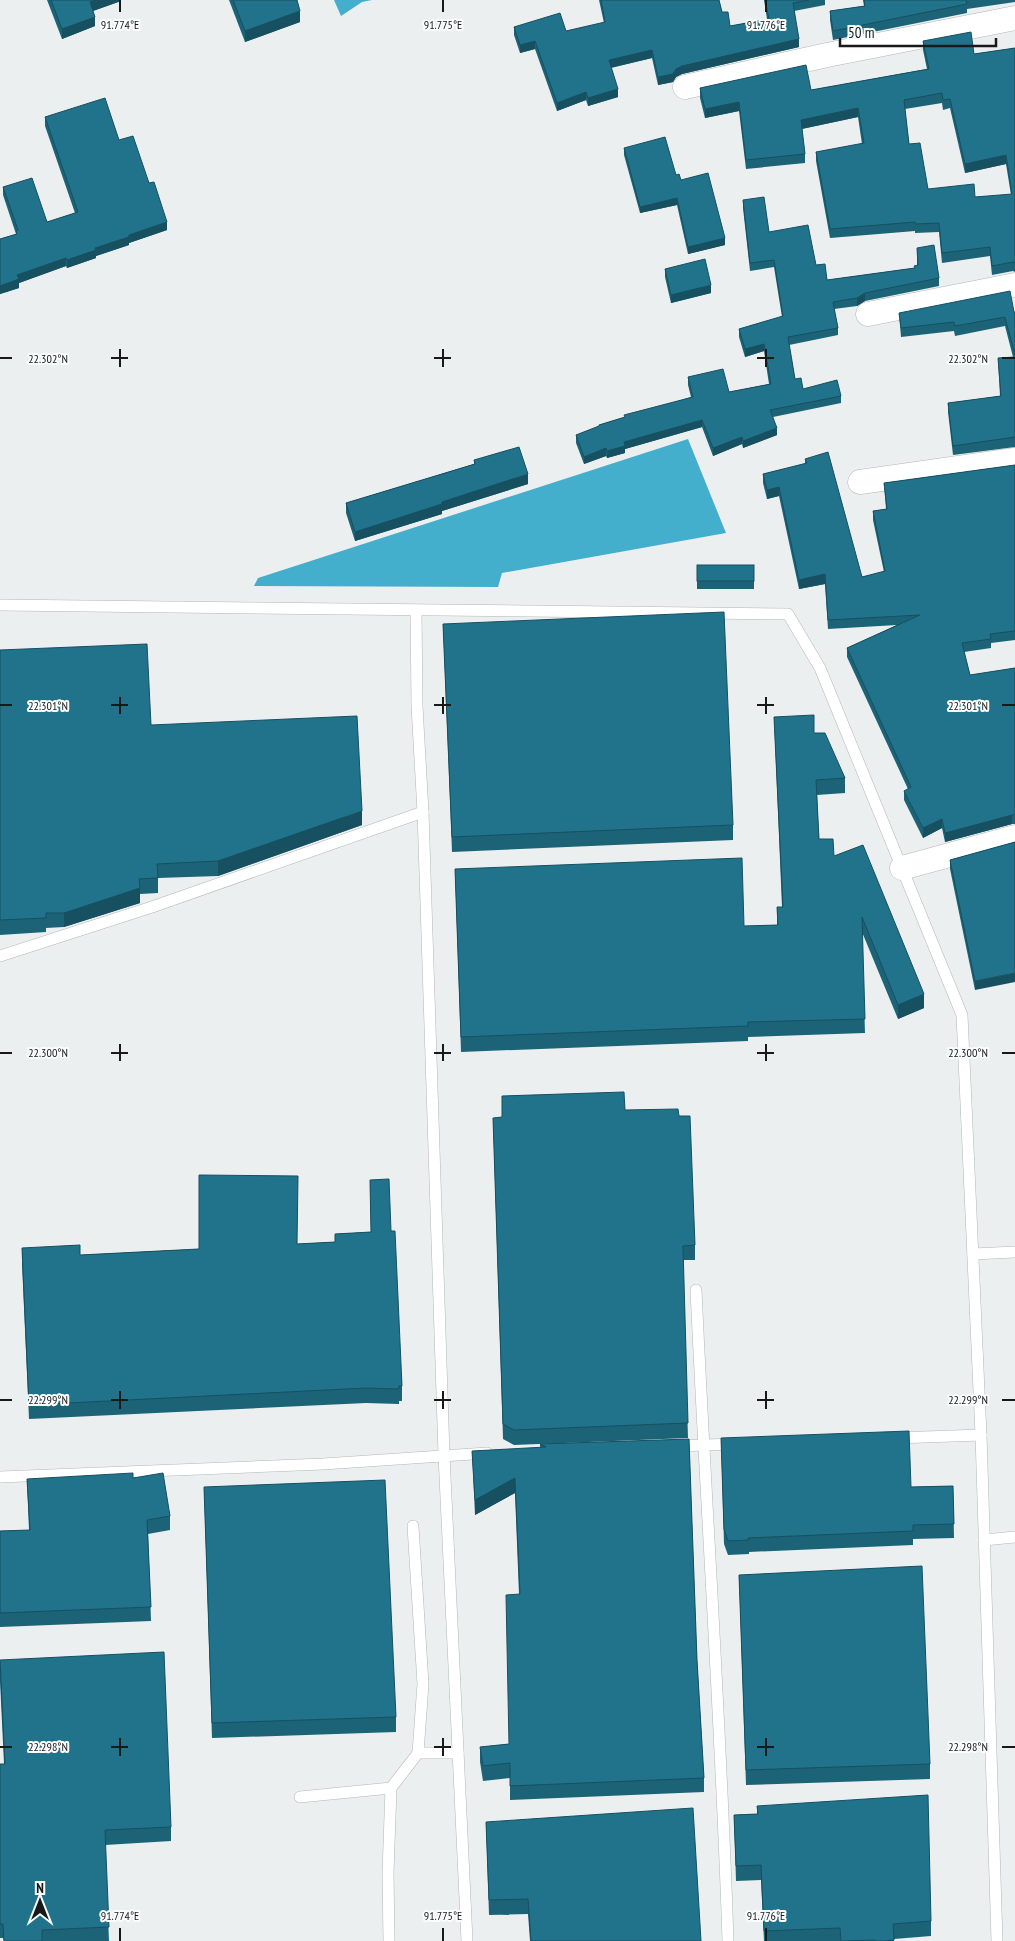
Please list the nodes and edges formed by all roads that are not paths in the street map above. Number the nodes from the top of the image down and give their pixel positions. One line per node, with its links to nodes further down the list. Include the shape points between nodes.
1 (1015, 18): 2 (street)
2 (685, 87)
3 (1015, 285): 4 (street)
4 (868, 314)
5 (1015, 460): 6 (street)
6 (860, 482)
7 (0, 606): 8 (lane)
8 (416, 610): 9 (lane); 11 (lane, via 788,614 820,668)
9 (423, 812): 12 (lane, via 152,907); 22 (lane)
10 (1015, 837): 11 (street)
11 (902, 868): 14 (lane, via 962,1015)
12 (0, 956)
13 (1015, 1252): 14 (lane)
14 (973, 1254): 16 (lane)
15 (696, 1290): 19 (lane)
16 (981, 1435): 17 (lane); 26 (lane)
17 (882, 1438)
18 (743, 1444): 19 (lane)
19 (703, 1445): 20 (lane); 33 (lane, via 724,1809)
20 (663, 1446)
21 (494, 1453): 22 (lane)
22 (444, 1455): 23 (lane, via 323,1464); 27 (lane)
23 (0, 1477)
24 (413, 1526): 28 (lane, via 423,1684)
25 (1015, 1537): 26 (lane)
26 (984, 1540): 34 (lane)
27 (458, 1752): 28 (lane); 32 (lane)
28 (418, 1753): 29 (lane)
29 (391, 1788): 30 (lane); 31 (lane)
30 (300, 1797)
31 (389, 1941)
32 (467, 1941)
33 (728, 1941)
34 (997, 1941)

